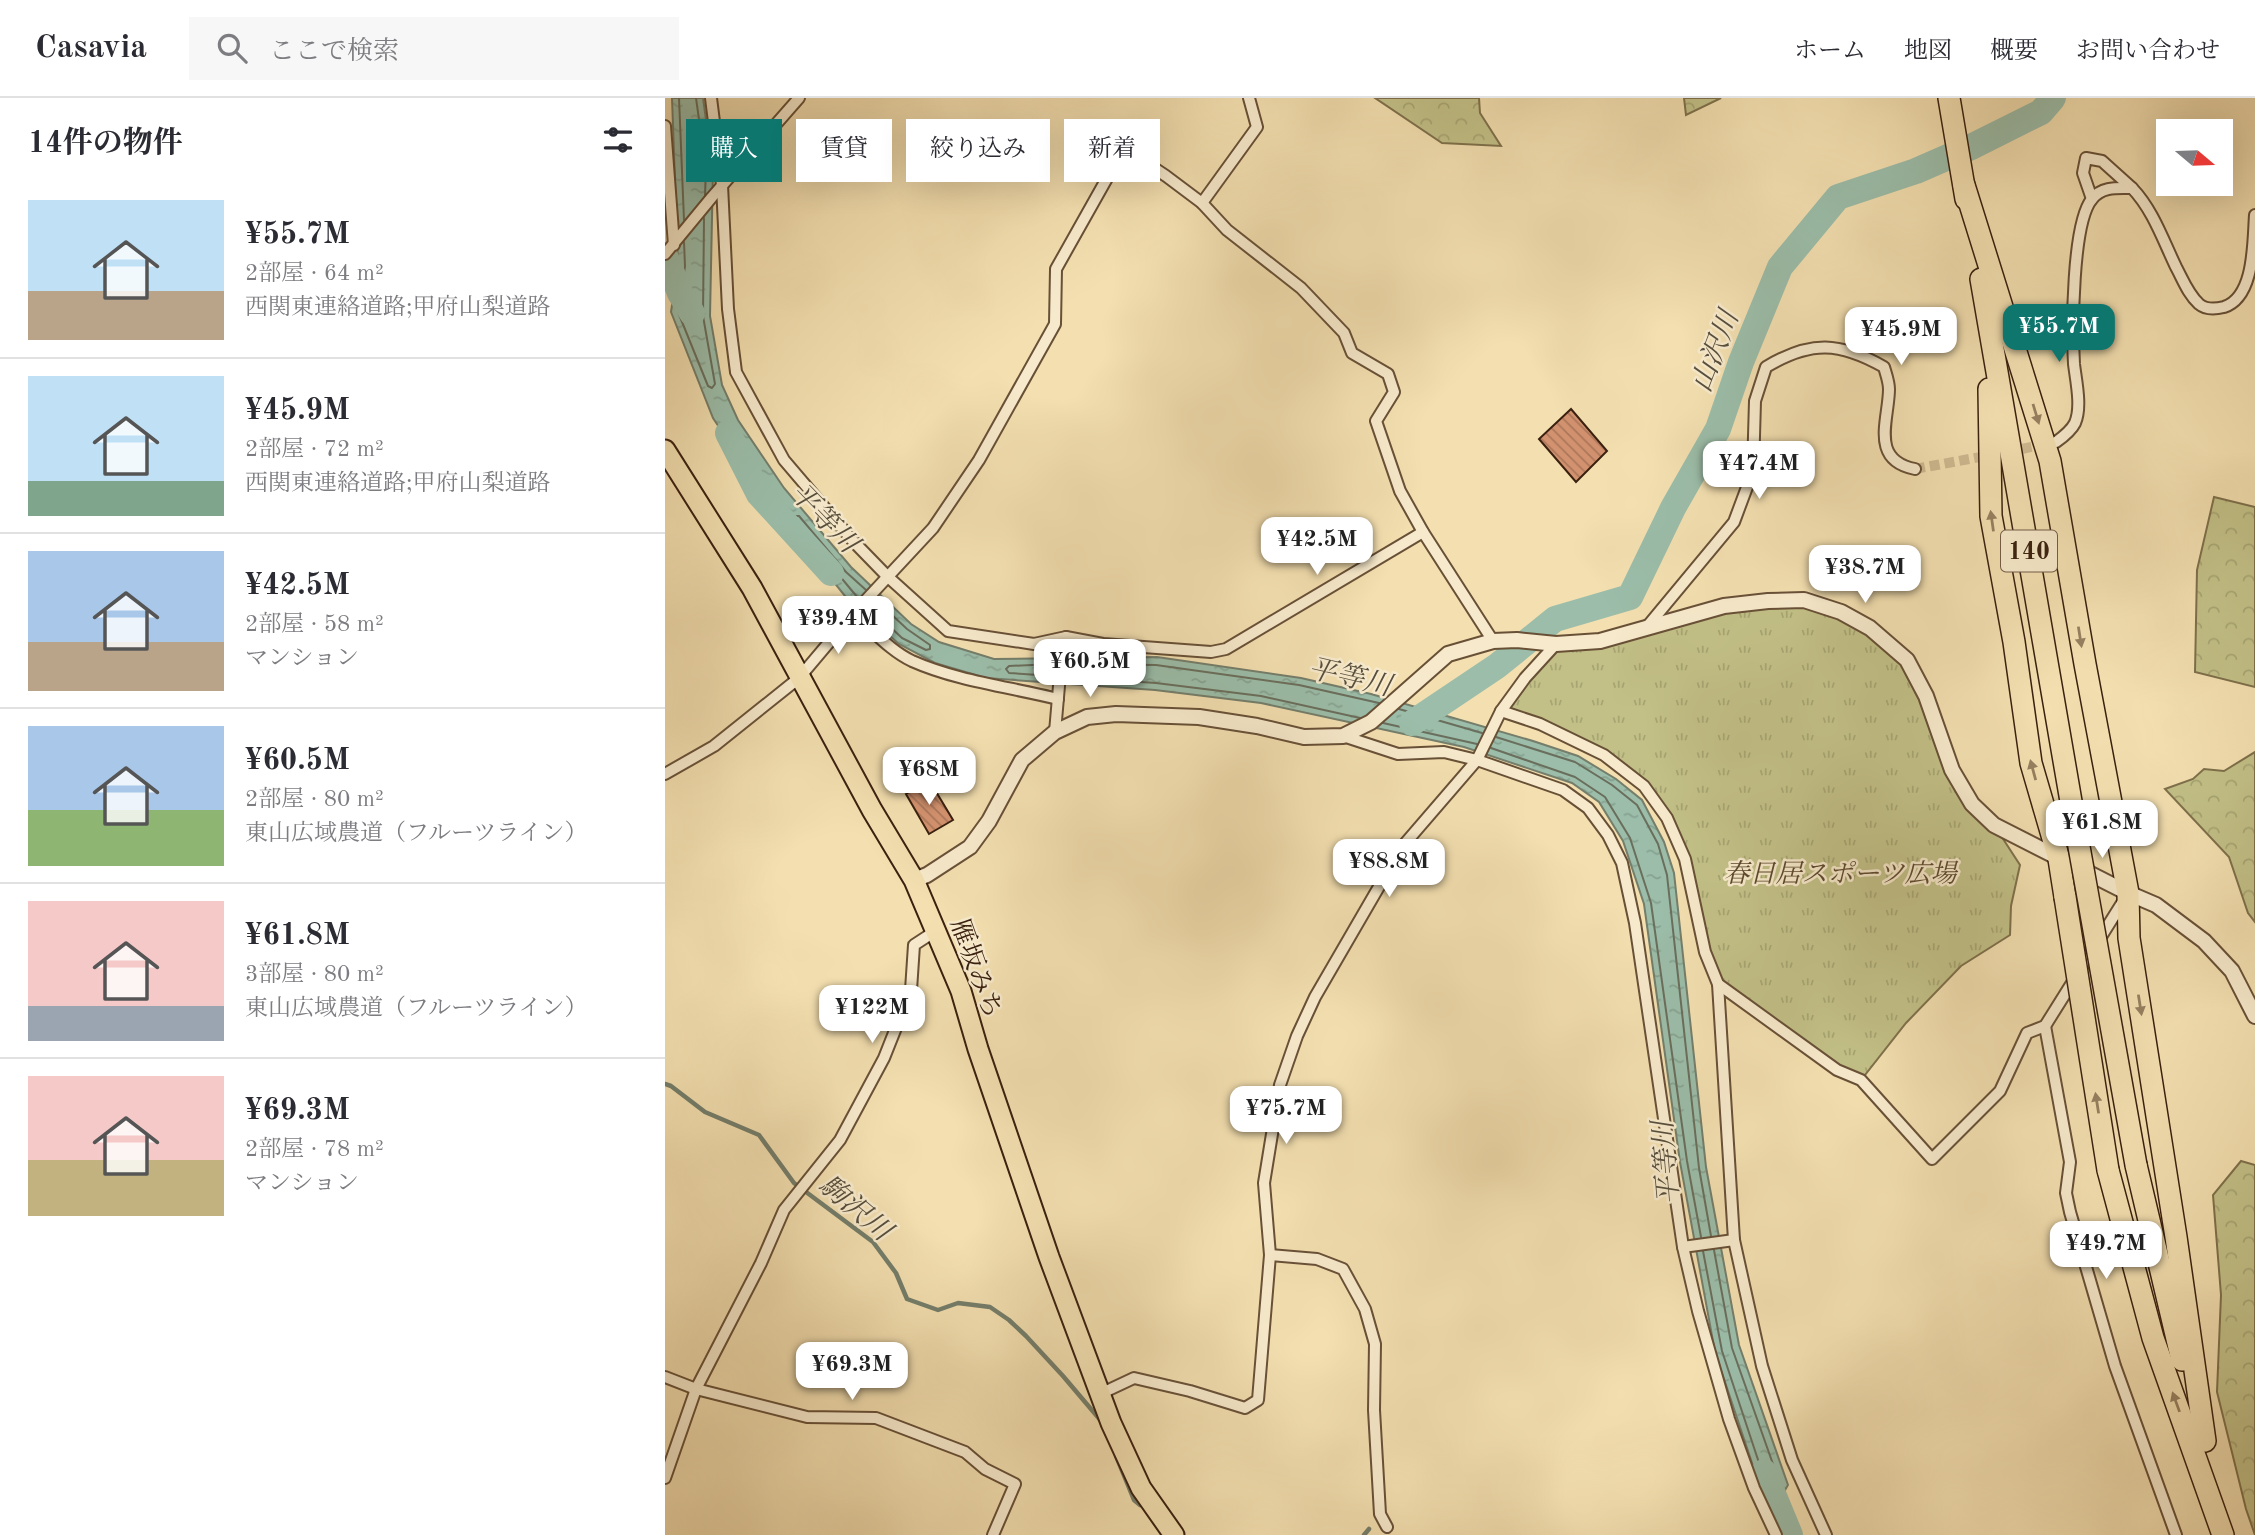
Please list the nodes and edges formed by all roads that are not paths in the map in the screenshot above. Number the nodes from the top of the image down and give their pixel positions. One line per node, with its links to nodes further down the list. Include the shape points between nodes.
1 (711, 98): 6 (street)
2 (799, 98): 6 (street)
3 (1249, 98): 10 (street, via 1257,127)
4 (1950, 104): 7 (highway, 140)
5 (665, 126): 12 (street)
6 (722, 185): 12 (street); 19 (street, via 736,372 784,460)
7 (1964, 185): 14 (highway, 140); 34 (highway, one-way to 34, via 2050,461)
8 (2132, 188): 9 (street, via 2106,189); 9 (street, via 2102,161 2086,158 2083,173); 11 (street, via 2145,201 2187,291 2201,306 2214,309 2229,305 2242,294 2250,274)
9 (2092, 199): 15 (street, via 2083,219 2074,293 2077,409 2075,422)
10 (1202, 204): 18 (street, via 1227,230 1301,288 1344,333 1352,353 1388,374 1394,392 1376,421 1400,491); 19 (street, via 1124,148 1056,269 1055,324 933,528)
11 (2255, 215)
12 (674, 245): 13 (street)
13 (665, 254)
14 (1983, 289): 32 (highway, one-way to 14, via 2031,764 1991,516); 45 (highway, 140, bridge, via 2136,1165)
15 (2056, 442)
16 (665, 450): 25 (highway, 雁坂みち, via 751,588)
17 (1915, 469): 21 (street, via 1903,467 1886,445 1889,388 1884,367 1842,348 1819,348 1788,354 1766,367 1755,401 1753,471 1734,522)
18 (1423, 532): 22 (street, via 1226,649 1211,652 1103,644); 23 (street)
19 (887, 576): 20 (street); 22 (street, via 948,631 1034,644)
20 (853, 614): 25 (street); 26 (street, via 910,660 954,675)
21 (1646, 628): 24 (street, via 1600,641); 32 (street, via 1724,606 1804,600 1870,628 1907,660 1926,696 1952,770 1972,804 1994,825)
22 (1066, 637): 26 (street)
23 (1493, 641): 24 (street); 29 (street, via 1448,654 1371,722)
24 (1552, 644): 27 (street)
25 (799, 678): 31 (street, via 714,746); 33 (highway, 雁坂みち)
26 (1059, 695): 28 (street)
27 (1501, 711): 30 (street); 36 (street, via 1604,755 1644,786 1667,818 1685,859 1705,952)
28 (1055, 732): 29 (street, via 1087,717 1151,714 1210,719 1304,737); 33 (street, via 1022,760 970,847)
29 (1343, 736): 30 (street, via 1398,754 1444,752)
30 (1477, 760): 40 (street, via 1563,790 1588,808 1622,863); 41 (street, via 1402,847 1297,1036 1280,1086 1264,1183)
31 (665, 774)
32 (2059, 859): 34 (street); 53 (highway, one-way to 32, bridge, via 2153,1338 2108,1170)
33 (914, 880): 35 (highway, 雁坂みち)
34 (2128, 893): 37 (street, via 2156,905 2204,942 2232,971); 38 (street); 45 (highway, one-way to 45, via 2129,938)
35 (937, 930): 43 (street, via 914,944 911,990 884,1058 840,1140 784,1210); 44 (highway, 雁坂みち)
36 (1718, 984): 38 (street, via 1837,1070 1861,1080 1932,1159 2000,1091 2027,1033); 39 (street)
37 (2255, 1016)
38 (2045, 1026): 52 (street, via 2070,1162 2066,1193 2070,1212 2115,1366)
39 (1734, 1240): 40 (street); 51 (street, via 1762,1366 1792,1460)
40 (1683, 1247): 50 (street, via 1728,1419)
41 (1270, 1255): 44 (street, via 1258,1400 1245,1408 1134,1378); 47 (street, via 1317,1259 1343,1269 1365,1309 1375,1344 1380,1514)
42 (665, 1377): 43 (street)
43 (697, 1390): 46 (street); 48 (street, via 807,1417 876,1418 965,1452 985,1469 1015,1484)
44 (1100, 1394): 49 (highway, 雁坂みち, via 1142,1488)
45 (2205, 1441): 54 (highway, 140)
46 (665, 1478)
47 (1387, 1527)
48 (993, 1535)
49 (1174, 1535)
50 (1776, 1535)
51 (1826, 1535)
52 (2176, 1535)
53 (2223, 1535)
54 (2232, 1535)

